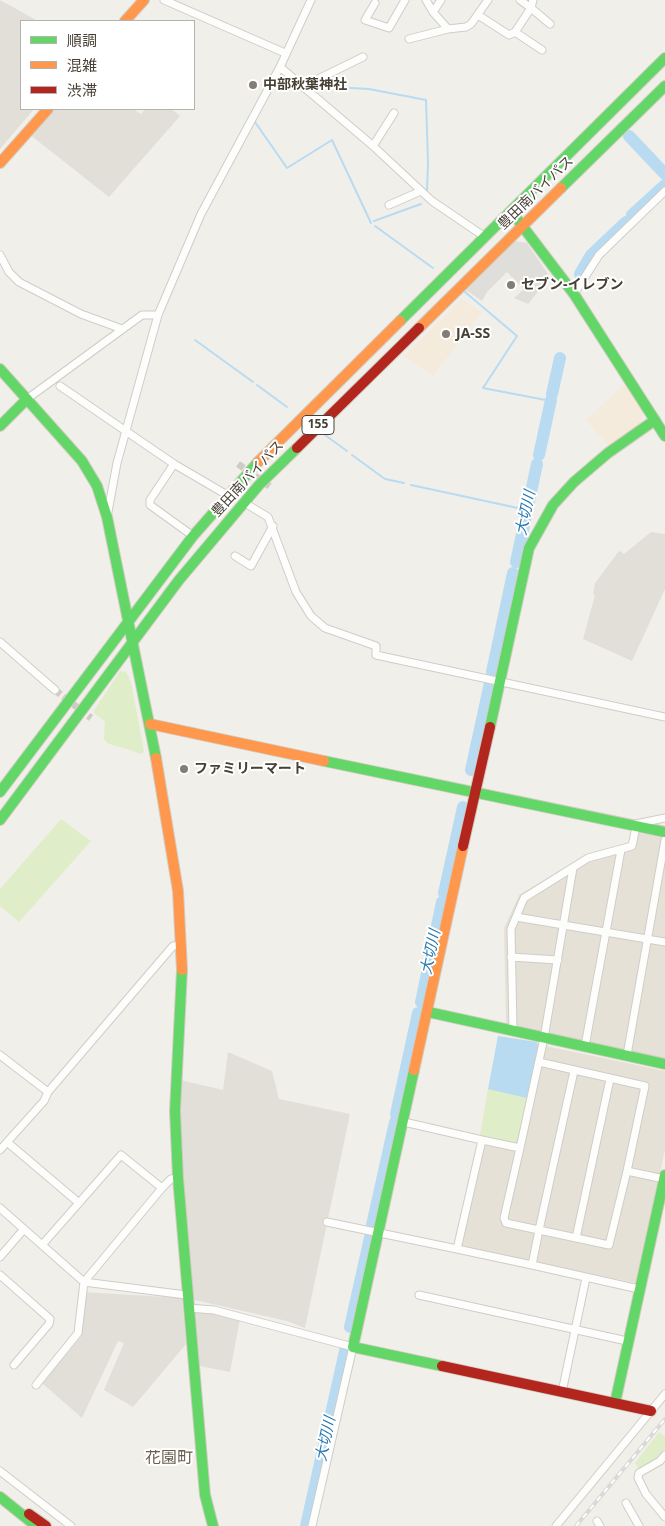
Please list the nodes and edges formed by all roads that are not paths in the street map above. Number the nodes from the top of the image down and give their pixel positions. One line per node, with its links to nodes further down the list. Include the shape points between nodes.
1 (144, 0): 14 (main road)
2 (164, 0): 20 (street)
3 (311, 0): 20 (street)
4 (404, 0): 10 (street, via 389,28 365,20)
5 (426, 0): 12 (street)
6 (441, 0): 12 (street)
7 (488, 0): 13 (street)
8 (520, 0): 11 (street)
9 (533, 0): 11 (street)
10 (375, 3)
11 (531, 8): 15 (street); 17 (street)
12 (432, 12): 16 (street)
13 (478, 14): 16 (street, via 466,27); 17 (street, via 509,35)
14 (127, 20)
15 (550, 24)
16 (448, 29): 18 (street)
17 (515, 32): 19 (street)
18 (409, 39)
19 (542, 50)
20 (285, 53): 23 (street)
21 (363, 57): 25 (street)
22 (665, 58): 33 (main road, 豊田南バイパス / 155)
23 (280, 67): 25 (street); 39 (street, via 201,214)
24 (665, 86): 34 (main road, 豊田南バイパス / 155)
25 (304, 88): 28 (street)
26 (47, 110): 29 (main road)
27 (394, 113): 28 (street)
28 (373, 146): 30 (street)
29 (0, 163)
30 (421, 191): 32 (street); 35 (street)
31 (665, 191): 37 (street, via 599,255)
32 (389, 205)
33 (511, 211): 34 (main road); 35 (main road, 豊田南バイパス / 155)
34 (522, 225): 37 (main road); 38 (main road, 155, via 510,225 453,281); 50 (main road, 豊田南バイパス / 155)
35 (485, 237): 38 (main road, 豊田南バイパス / 155)
36 (0, 255): 40 (street, via 19,282 88,317)
37 (574, 294): 44 (main road)
38 (412, 308): 49 (main road, 豊田南バイパス / 155)
39 (158, 315): 40 (street, via 142,315); 46 (street)
40 (122, 329): 43 (street)
41 (0, 369): 43 (main road)
42 (60, 386): 46 (street)
43 (27, 400): 45 (main road); 51 (main road, via 89,470 100,491)
44 (655, 420): 47 (main road); 59 (main road, via 590,466 553,505 529,548)
45 (0, 426)
46 (126, 430): 48 (street); 51 (street)
47 (665, 436)
48 (174, 464): 49 (street); 54 (street, via 150,500 150,505)
49 (226, 495): 54 (main road, 豊田南バイパス / 155)
50 (243, 502): 52 (street, via 268,517); 53 (main road, 豊田南バイパス / 155)
51 (107, 517): 56 (main road)
52 (274, 526): 55 (street, via 251,566); 59 (street, via 296,592 318,624 376,646 376,655)
53 (218, 532): 56 (main road, via 184,559 146,610); 58 (main road, 豊田南バイパス / 155)
54 (193, 536): 56 (main road, 豊田南バイパス / 155)
55 (235, 556)
56 (129, 615): 58 (main road); 63 (main road, 豊田南バイパス / 155)
57 (0, 642): 60 (street)
58 (133, 647): 62 (main road); 63 (main road, via 123,646 79,701); 67 (main road, 豊田南バイパス / 155)
59 (498, 681): 61 (street); 65 (main road)
60 (55, 690)
61 (665, 716)
62 (150, 724): 65 (main road); 78 (main road, via 178,890)
63 (46, 732): 64 (main road, 豊田南バイパス / 155)
64 (0, 792)
65 (475, 794): 68 (main road); 81 (main road)
66 (665, 818): 68 (street)
67 (0, 820)
68 (632, 827): 69 (main road); 71 (street, via 632,846)
69 (665, 832)
70 (665, 840): 76 (street)
71 (621, 850): 72 (street, via 588,858); 75 (street)
72 (573, 868): 73 (street, via 524,898); 74 (street)
73 (516, 917): 74 (street); 79 (street, via 511,929)
74 (564, 926): 75 (street); 80 (street)
75 (606, 932): 76 (street); 84 (street)
76 (648, 939): 77 (street); 86 (street)
77 (665, 942)
78 (181, 944): 91 (street, via 173,946); 99 (main road, via 175,1111)
79 (511, 957): 80 (street); 82 (street)
80 (558, 960): 83 (street)
81 (428, 1012): 82 (main road); 92 (main road)
82 (513, 1030): 83 (main road)
83 (544, 1038): 84 (main road); 87 (street)
84 (585, 1046): 86 (main road)
85 (0, 1055): 91 (street)
86 (627, 1055): 88 (main road)
87 (539, 1062): 89 (street); 95 (street)
88 (665, 1064)
89 (574, 1071): 90 (street); 105 (street)
90 (610, 1079): 97 (street, via 645,1086); 107 (street)
91 (48, 1092): 94 (street, via 44,1101)
92 (404, 1122): 93 (street); 106 (main road)
93 (482, 1140): 95 (street); 109 (street)
94 (7, 1142): 96 (street); 101 (street)
95 (520, 1148): 105 (street, via 504,1218 506,1223)
96 (0, 1150)
97 (627, 1171): 98 (street); 107 (street, via 611,1243)
98 (665, 1177): 115 (main road)
99 (178, 1178): 100 (street, via 170,1179); 116 (main road)
100 (162, 1188): 101 (street, via 121,1155); 114 (street)
101 (79, 1203): 108 (street)
102 (0, 1208): 104 (street)
103 (327, 1222): 106 (street)
104 (24, 1229): 108 (street); 110 (street)
105 (539, 1230): 107 (street); 111 (street)
106 (379, 1234): 109 (street); 121 (main road)
107 (576, 1238)
108 (42, 1245): 114 (street)
109 (457, 1249): 111 (street)
110 (0, 1257)
111 (532, 1265): 113 (street)
112 (0, 1276): 122 (street, via 50,1319)
113 (586, 1278): 115 (street); 119 (street)
114 (84, 1282): 116 (street); 123 (street, via 78,1333)
115 (639, 1290): 120 (main road)
116 (186, 1295): 118 (main road)
117 (419, 1296): 119 (street)
118 (188, 1308): 121 (street, via 214,1310); 140 (main road, via 205,1495)
119 (576, 1330): 120 (street); 124 (street)
120 (627, 1341): 126 (main road)
121 (353, 1347): 124 (main road); 141 (street)
122 (14, 1365)
123 (36, 1385)
124 (562, 1392): 126 (main road)
125 (665, 1394): 127 (street)
126 (615, 1403): 127 (main road)
127 (651, 1410): 142 (street)
128 (665, 1455): 134 (street, via 639,1473 638,1478 646,1494)
129 (0, 1471): 139 (street)
130 (0, 1496): 137 (main road); 138 (main road)
131 (0, 1501): 136 (main road)
132 (626, 1503): 143 (street)
133 (0, 1508): 135 (main road)
134 (665, 1517)
135 (23, 1526)
136 (31, 1526)
137 (36, 1526)
138 (46, 1526)
139 (71, 1526)
140 (213, 1526)
141 (312, 1526)
142 (556, 1526)
143 (639, 1526)

